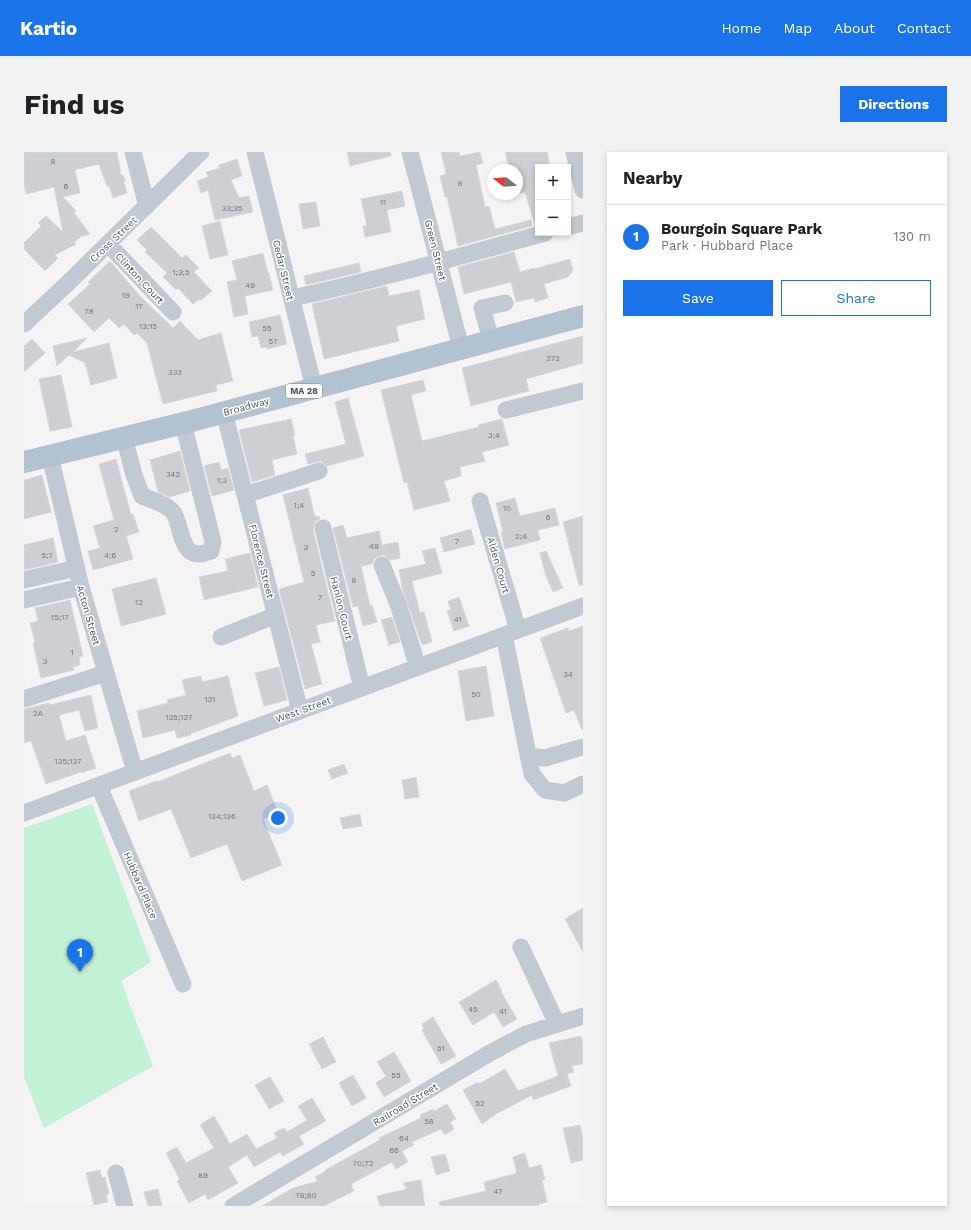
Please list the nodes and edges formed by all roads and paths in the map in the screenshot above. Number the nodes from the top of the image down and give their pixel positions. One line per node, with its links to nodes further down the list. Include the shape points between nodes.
1 (133, 152): 7 (street)
2 (201, 152): 7 (street, Cross Street)
3 (255, 152): 13 (street, Cedar Street)
4 (410, 152): 12 (street, Green Street)
5 (574, 152): 6 (street)
6 (583, 190)
7 (147, 206): 11 (street, Cross Street)
8 (583, 223): 9 (street)
9 (571, 226)
10 (535, 236): 12 (street)
11 (108, 244): 15 (street, Clinton Court); 17 (street, Cross Street)
12 (439, 262): 13 (street); 19 (street, Green Street)
13 (292, 298): 20 (street, Cedar Street)
14 (505, 303): 18 (street, via 482,308)
15 (173, 312)
16 (583, 316): 18 (main road, Broadway / MA 28)
17 (24, 324)
18 (491, 340): 19 (main road, Broadway / MA 28)
19 (461, 348): 20 (main road, Broadway / MA 28)
20 (314, 388): 23 (main road, Broadway / MA 28)
21 (583, 391): 22 (street)
22 (506, 410)
23 (224, 412): 24 (main road, Broadway / MA 28); 29 (street, Florence Street)
24 (183, 423): 25 (main road, Broadway / MA 28); 25 (street, via 213,542 211,551 198,555 190,551 184,541 174,514 142,496)
25 (124, 437): 26 (main road, Broadway / MA 28)
26 (50, 456): 27 (main road, Broadway / MA 28); 33 (street, Acton Street)
27 (24, 462)
28 (319, 472): 29 (street)
29 (245, 495): 38 (street, Florence Street)
30 (480, 501): 39 (street, Alden Court)
31 (323, 528): 43 (street, Hanlon Court)
32 (382, 566): 41 (street, via 398,604)
33 (77, 568): 34 (street); 35 (street, Acton Street)
34 (24, 580)
35 (81, 587): 36 (street); 42 (street, Acton Street)
36 (24, 600)
37 (583, 606): 39 (street, West Street)
38 (276, 615): 40 (street); 45 (street, Florence Street)
39 (511, 633): 41 (street, West Street); 47 (street, Alden Court)
40 (221, 638)
41 (418, 667): 43 (street, West Street)
42 (106, 673): 44 (street); 48 (street, Acton Street)
43 (362, 688): 45 (street, West Street)
44 (24, 699)
45 (300, 711): 48 (street, West Street)
46 (583, 746): 47 (street, via 545,758)
47 (528, 756): 49 (street, Alden Court, via 532,774 545,790 564,793)
48 (135, 772): 50 (street, West Street)
49 (583, 784)
50 (99, 786): 51 (street, West Street); 53 (street, Hubbard Place)
51 (24, 813)
52 (521, 946): 55 (street)
53 (183, 984)
54 (583, 1016): 55 (street, Railroad Street)
55 (557, 1024): 58 (street, Railroad Street, via 526,1034 490,1053)
56 (116, 1173): 57 (street)
57 (125, 1206)
58 (233, 1206)

